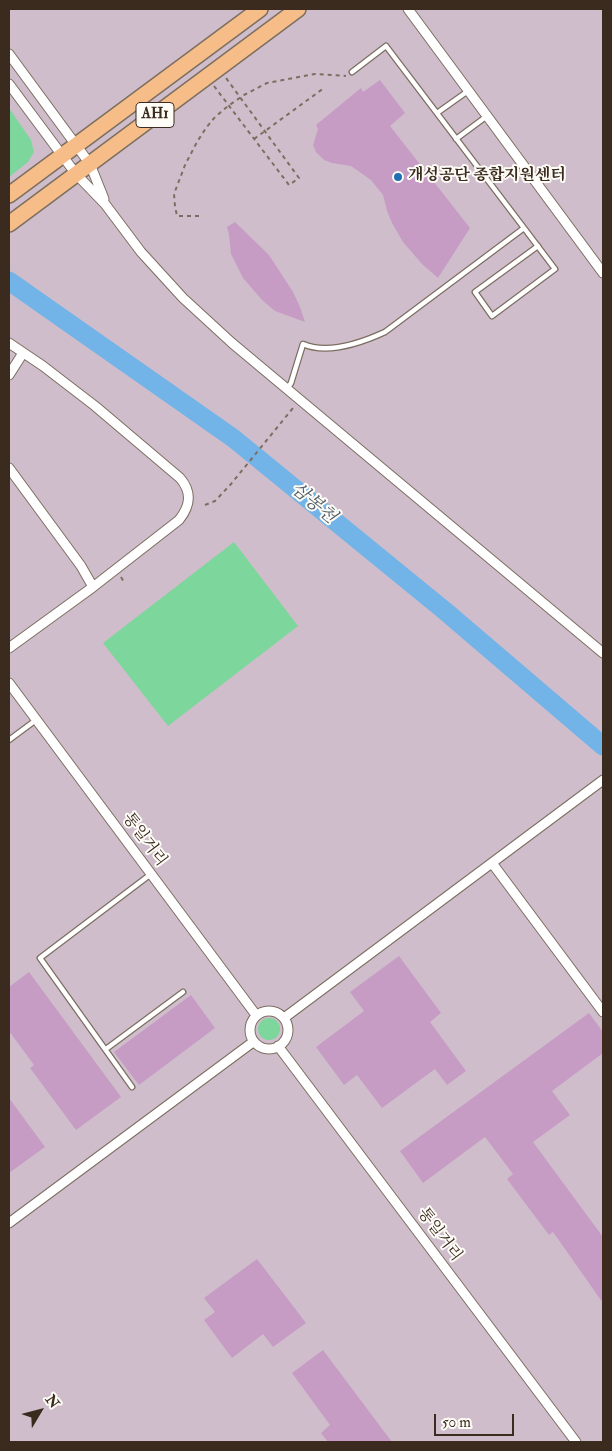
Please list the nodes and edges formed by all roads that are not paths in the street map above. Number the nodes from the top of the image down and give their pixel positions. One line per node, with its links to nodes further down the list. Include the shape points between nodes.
1 (260, 9): 11 (main road, AH1)
2 (298, 9): 13 (main road, AH1)
3 (408, 9): 7 (street)
4 (9, 54): 11 (street)
5 (352, 72): 8 (lane, via 386,46)
6 (9, 84): 12 (street)
7 (468, 91): 8 (lane); 9 (street)
8 (437, 113): 10 (lane)
9 (487, 116): 10 (lane); 20 (street)
10 (456, 139): 18 (lane)
11 (76, 145): 12 (main road, AH1); 13 (street)
12 (62, 156): 14 (street); 15 (main road, AH1)
13 (90, 164): 14 (main road, AH1); 16 (street)
14 (76, 174): 16 (street); 17 (main road, AH1)
15 (9, 195)
16 (106, 204): 24 (street, via 141,252 183,298)
17 (11, 223)
18 (524, 228): 19 (lane); 24 (lane, via 385,332 342,347 311,348 302,344)
19 (538, 246): 19 (lane, via 475,292 492,316 554,269)
20 (603, 273)
21 (9, 343): 22 (street)
22 (23, 353): 23 (street); 26 (street, via 94,406 186,485 188,504 179,520)
23 (9, 375)
24 (287, 388): 28 (street)
25 (9, 468): 26 (street)
26 (93, 587): 27 (street)
27 (9, 648)
28 (603, 653)
29 (9, 683): 30 (street, 통일거리)
30 (36, 720): 31 (lane); 34 (street, 통일거리)
31 (9, 740)
32 (603, 780): 33 (street)
33 (492, 863): 36 (street); 38 (street)
34 (151, 874): 37 (street, 통일거리); 41 (lane, via 40,958)
35 (183, 992): 41 (lane)
36 (603, 1012)
37 (256, 1015): 38 (street, via 271,1011); 39 (street, via 249,1028)
38 (284, 1018): 40 (street, via 288,1034)
39 (253, 1042): 40 (street, via 265,1049); 43 (street)
40 (278, 1046): 44 (street, 통일거리)
41 (106, 1049): 42 (lane)
42 (132, 1087)
43 (9, 1223)
44 (576, 1442)

